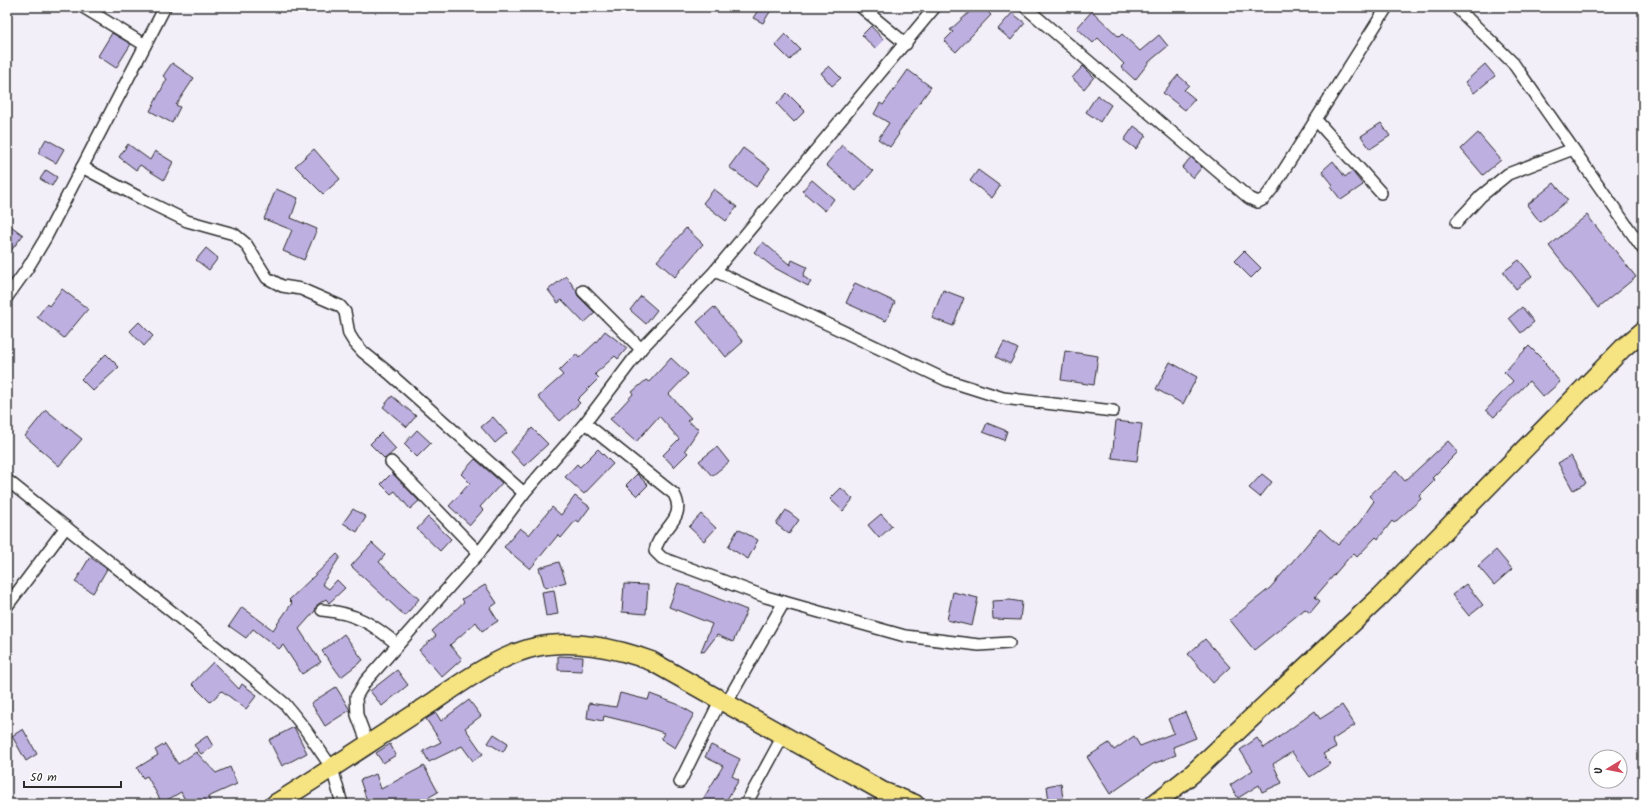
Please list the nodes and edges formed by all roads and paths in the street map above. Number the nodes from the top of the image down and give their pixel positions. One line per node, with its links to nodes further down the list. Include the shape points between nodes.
1 (83, 7): 9 (street)
2 (165, 7): 9 (street)
3 (861, 7): 8 (street)
4 (935, 7): 8 (street)
5 (1025, 7): 10 (street, via 1249,198 1258,202 1272,190)
6 (1387, 7): 10 (street)
7 (1456, 7): 11 (street, via 1513,63)
8 (906, 44): 16 (street, via 839,120)
9 (145, 45): 12 (street)
10 (1316, 120): 13 (street)
11 (1574, 149): 14 (street, via 1508,174 1481,196); 15 (street)
12 (82, 167): 18 (street, via 45,238); 25 (street, via 187,221 234,234 246,244 267,278 282,286 301,289 340,306 345,312 349,334 363,352)
13 (1381, 193)
14 (1458, 222)
15 (1643, 249)
16 (715, 271): 20 (street); 21 (street, via 946,380 1003,398)
17 (583, 291): 20 (street)
18 (7, 297)
19 (1643, 331): 42 (highway, via 1623,348 1380,597 1192,774)
20 (641, 349): 22 (street)
21 (1113, 411)
22 (585, 424): 25 (street); 28 (street, via 674,494 679,503 678,514 656,543 655,551 662,558)
23 (391, 462): 27 (street)
24 (7, 480): 26 (street)
25 (524, 493): 27 (street)
26 (66, 527): 29 (street); 36 (street, via 285,704)
27 (478, 553): 32 (street)
28 (784, 602): 31 (street, via 905,636 979,645); 33 (street)
29 (7, 606)
30 (322, 610): 32 (street, via 357,617 375,626)
31 (1009, 643)
32 (398, 645): 35 (street, via 365,682 356,697 357,715)
33 (724, 700): 34 (highway); 35 (highway, via 651,660 626,652 562,644 535,647 510,656 463,681); 37 (street)
34 (783, 736): 40 (street); 41 (highway, via 882,791)
35 (368, 744): 36 (highway)
36 (332, 768): 38 (highway); 39 (street)
37 (680, 782)
38 (275, 804)
39 (342, 804)
40 (746, 804)
41 (915, 804)
42 (1155, 804)

